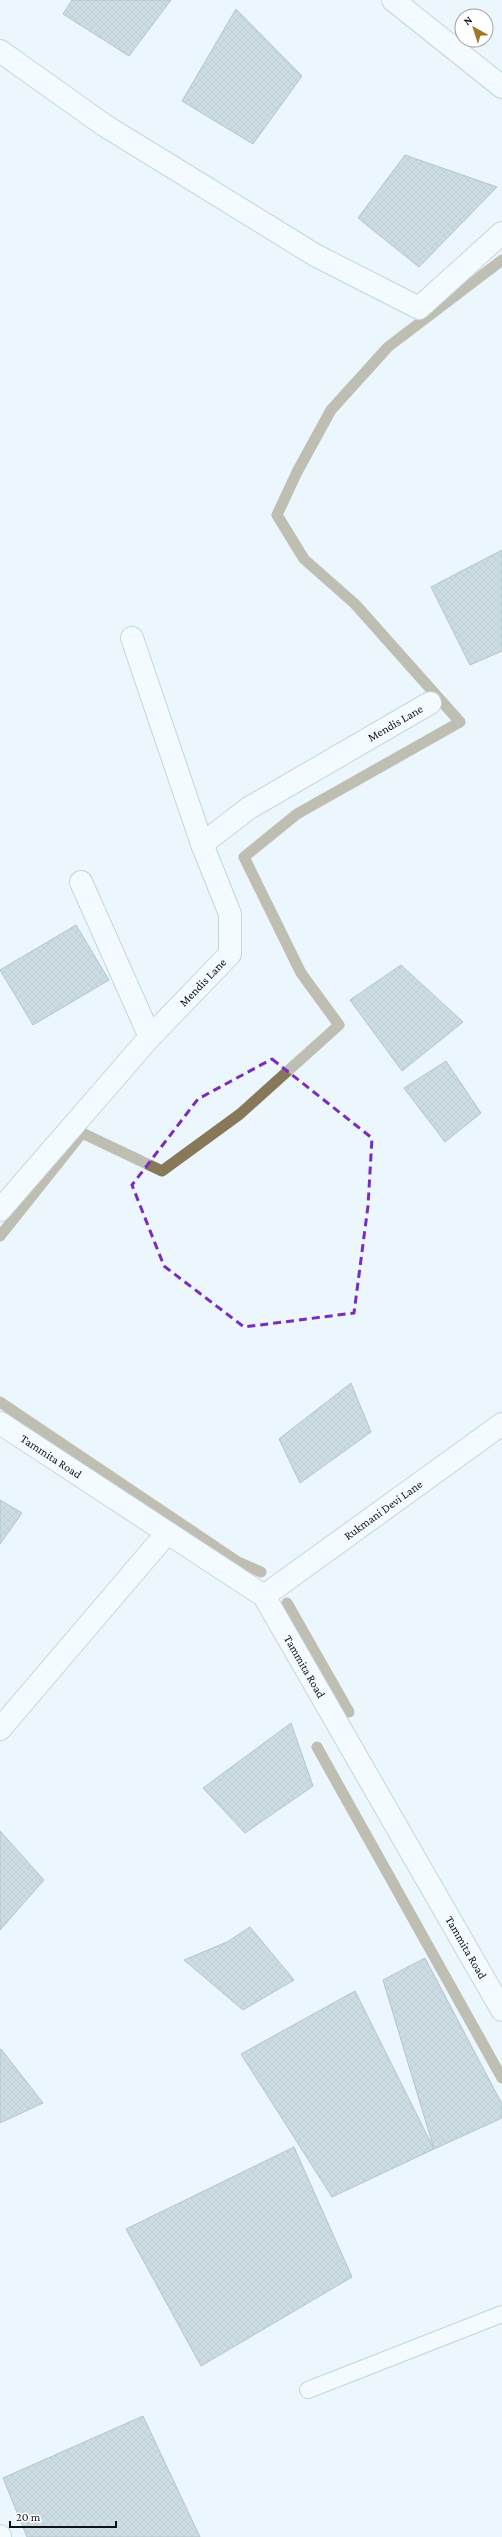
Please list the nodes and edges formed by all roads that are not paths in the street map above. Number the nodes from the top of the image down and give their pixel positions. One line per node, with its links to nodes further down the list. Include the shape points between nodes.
1 (393, 0): 3 (street)
2 (0, 51): 4 (street, via 104,125 315,255 419,308)
3 (502, 87)
4 (502, 233)
5 (132, 638): 7 (street)
6 (430, 703): 7 (street, Mendis Lane, via 249,808)
7 (202, 844): 9 (street, Mendis Lane, via 230,914 230,954)
8 (81, 882): 9 (street)
9 (150, 1037): 10 (street, Mendis Lane)
10 (0, 1210)
11 (0, 1423): 13 (street, Tammita Road)
12 (502, 1424): 14 (street, Rukmani Devi Lane)
13 (167, 1533): 14 (street, Tammita Road); 15 (street)
14 (264, 1596): 16 (street, Tammita Road)
15 (0, 1729)
16 (502, 2010)
17 (502, 2314): 18 (lane)
18 (308, 2390)

